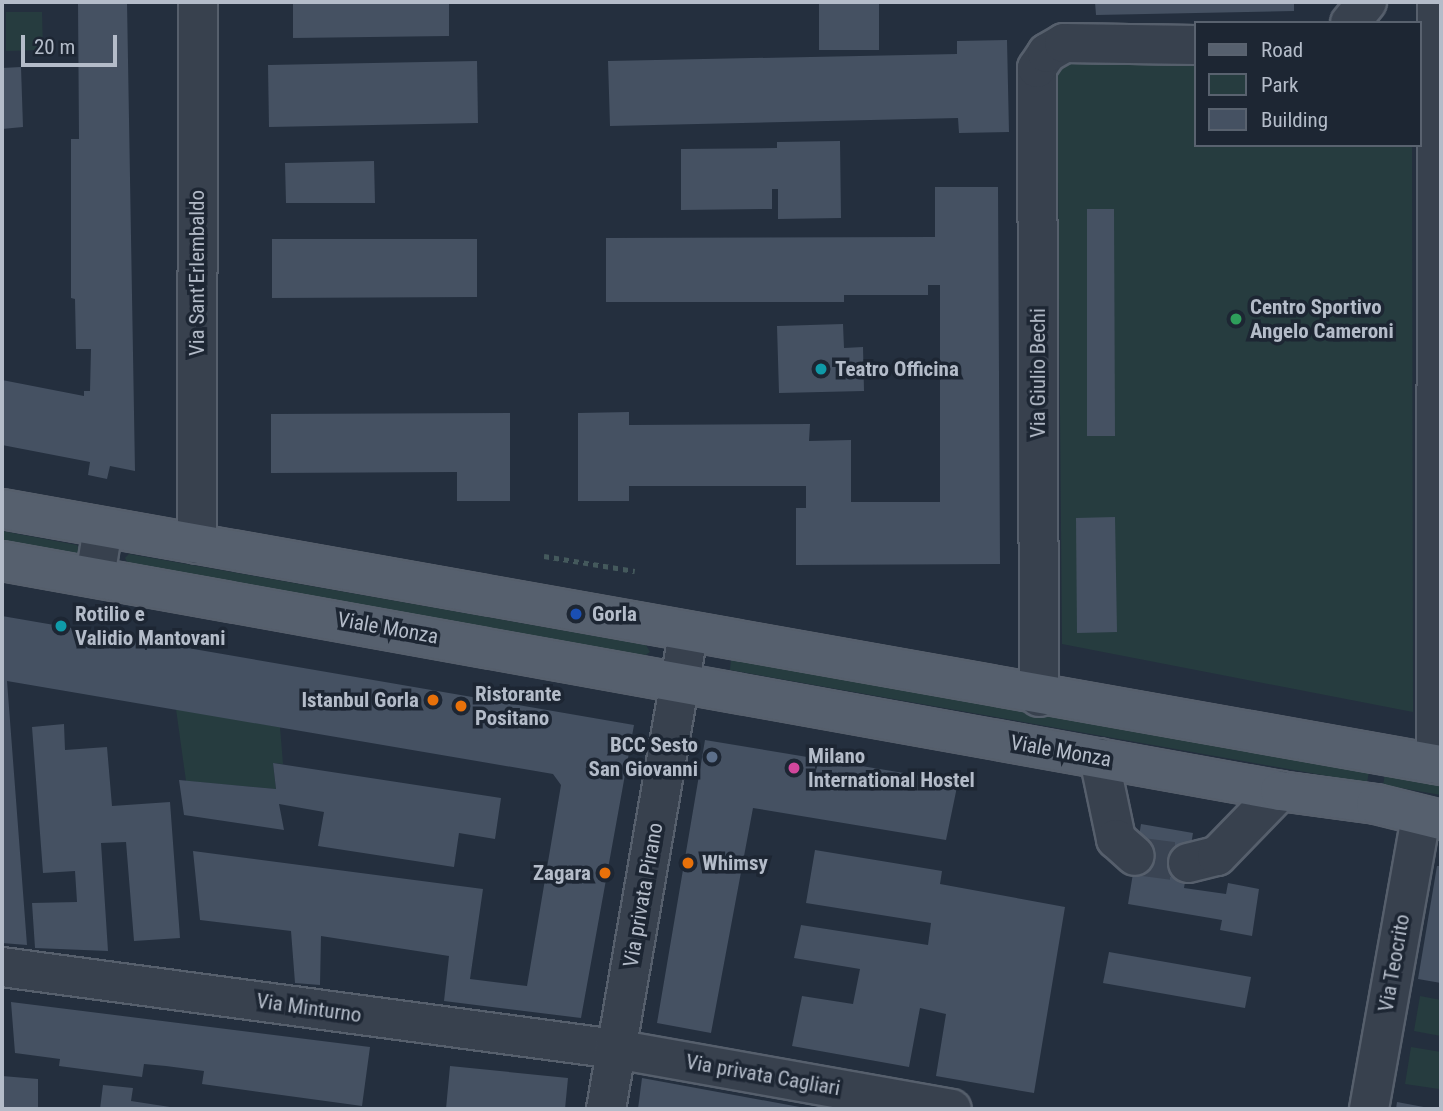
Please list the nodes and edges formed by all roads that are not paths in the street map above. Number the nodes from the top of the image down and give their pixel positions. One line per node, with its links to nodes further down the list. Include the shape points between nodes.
1 (198, 2): 9 (street, Via Sant'Erlembaldo)
2 (1367, 2): 4 (street)
3 (1437, 2): 6 (street)
4 (1352, 21)
5 (1194, 44): 14 (street, Via Giulio Bechi, via 1072,42 1047,53 1036,76)
6 (1429, 47): 16 (street)
7 (2, 509): 8 (main road)
8 (103, 528): 9 (main road); 11 (street)
9 (197, 544): 12 (main road)
10 (2, 561): 11 (main road, Viale Monza)
11 (95, 577): 13 (main road, Viale Monza)
12 (688, 634): 13 (street); 14 (main road)
13 (680, 681): 15 (main road, Viale Monza); 22 (street, Via privata Pirano)
14 (1040, 697): 16 (main road)
15 (1099, 758): 17 (main road, Viale Monza); 19 (street, via 1116,839)
16 (1438, 764)
17 (1280, 791): 18 (main road, Viale Monza, via 1376,804); 20 (street, via 1217,856)
18 (1431, 818): 25 (street, Via Teocrito)
19 (1135, 856)
20 (1188, 863)
21 (2, 967): 22 (street, Via Minturno)
22 (615, 1049): 23 (street, Via privata Pirano); 24 (street, Via privata Cagliari)
23 (606, 1109)
24 (952, 1109)
25 (1369, 1109)

